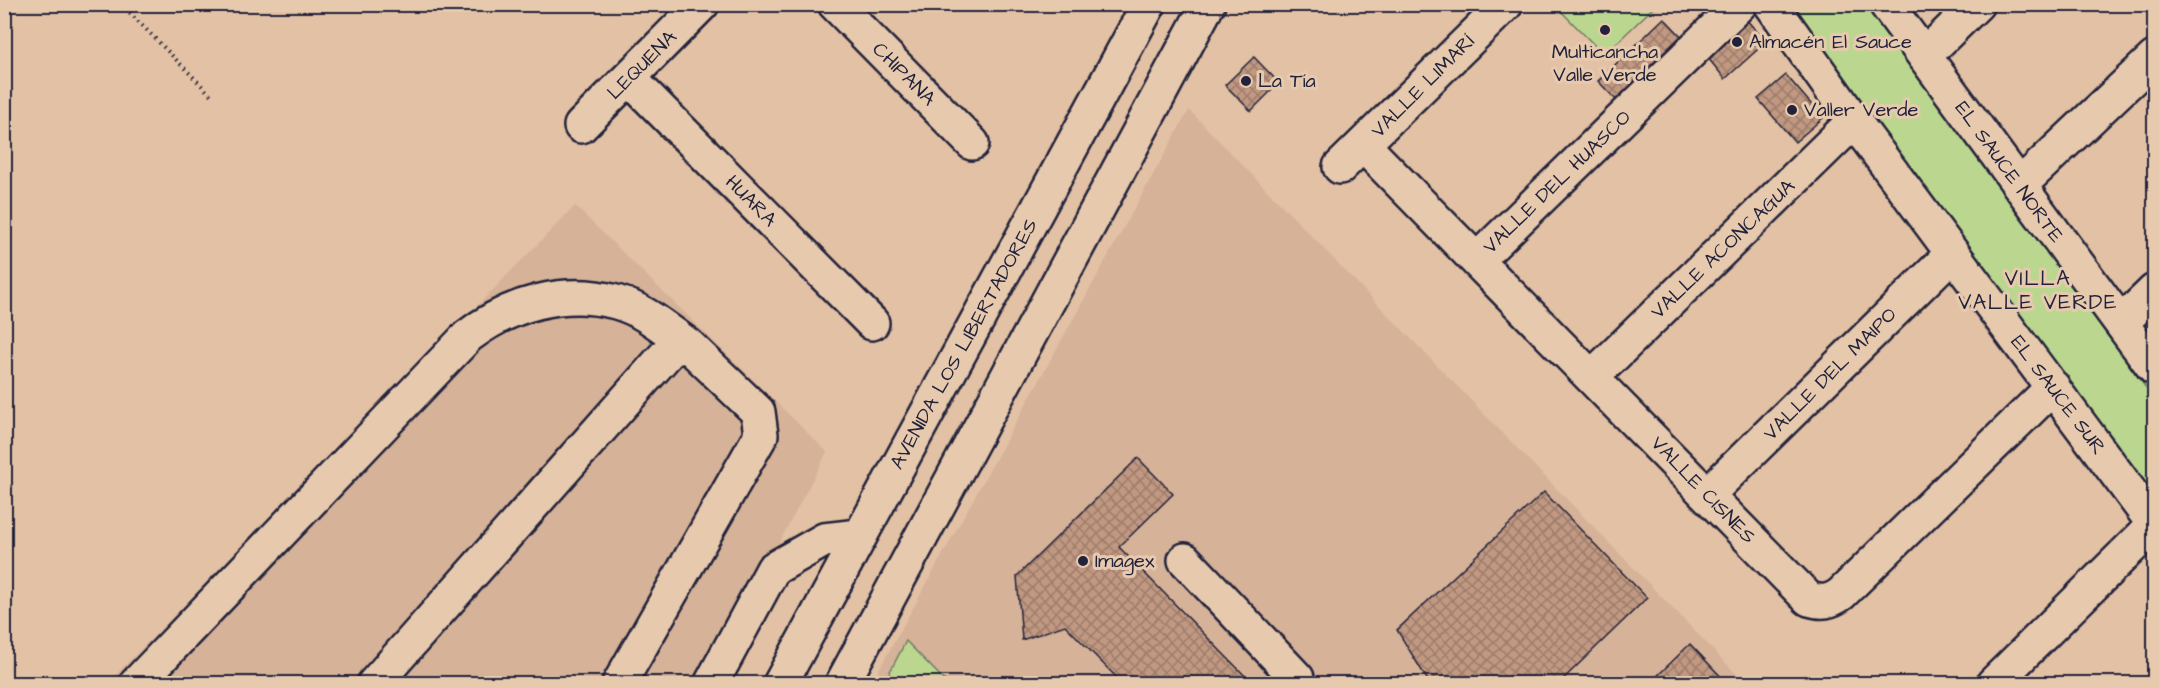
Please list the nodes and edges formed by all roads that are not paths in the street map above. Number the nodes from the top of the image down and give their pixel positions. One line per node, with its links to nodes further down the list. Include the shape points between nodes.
1 (702, 4): 12 (street, LEQUENA)
2 (835, 4): 15 (street, CHIPANA)
3 (1149, 4): 29 (street, AVENIDA LOS LIBERTADORES)
4 (1208, 4): 36 (street)
5 (1506, 4): 16 (street, VALLE LIMARÍ)
6 (1740, 4): 19 (street, VALLE DEL HUASCO)
7 (1771, 4): 13 (street, EL SAUCE SUR)
8 (1886, 4): 10 (street, EL SAUCE NORTE)
9 (1977, 4): 10 (street)
10 (1924, 56): 17 (street, EL SAUCE NORTE)
11 (2154, 58): 17 (street)
12 (629, 78): 14 (street, LEQUENA); 22 (street, HUARA)
13 (1854, 121): 18 (street, EL SAUCE SUR); 25 (street, VALLE ACONCAGUA)
14 (581, 126)
15 (972, 143)
16 (1352, 156): 19 (street, VALLE CISNES)
17 (2020, 185): 21 (street, EL SAUCE NORTE)
18 (1952, 254): 26 (street, EL SAUCE SUR); 27 (street, VALLE DEL MAIPO)
19 (1477, 260): 25 (street, VALLE CISNES)
20 (2154, 291): 21 (street)
21 (2121, 322): 24 (street, EL SAUCE NORTE)
22 (872, 323)
23 (688, 345): 31 (street, via 639,312 581,298 539,300 484,323); 32 (street, via 671,349); 33 (street, via 758,412 761,435)
24 (2154, 368)
25 (1592, 377): 27 (street, VALLE CISNES)
26 (2053, 387): 27 (street, VALLE CISNES, via 1832,601 1809,600); 28 (street, EL SAUCE SUR)
27 (1708, 494)
28 (2154, 525): 38 (street)
29 (859, 536): 34 (street, via 824,540 773,569); 35 (street, AVENIDA LOS LIBERTADORES)
30 (1185, 560): 37 (street, via 1297,678)
31 (136, 684)
32 (374, 684)
33 (619, 684)
34 (711, 684)
35 (780, 684)
36 (842, 684)
37 (1297, 684)
38 (1993, 684)

